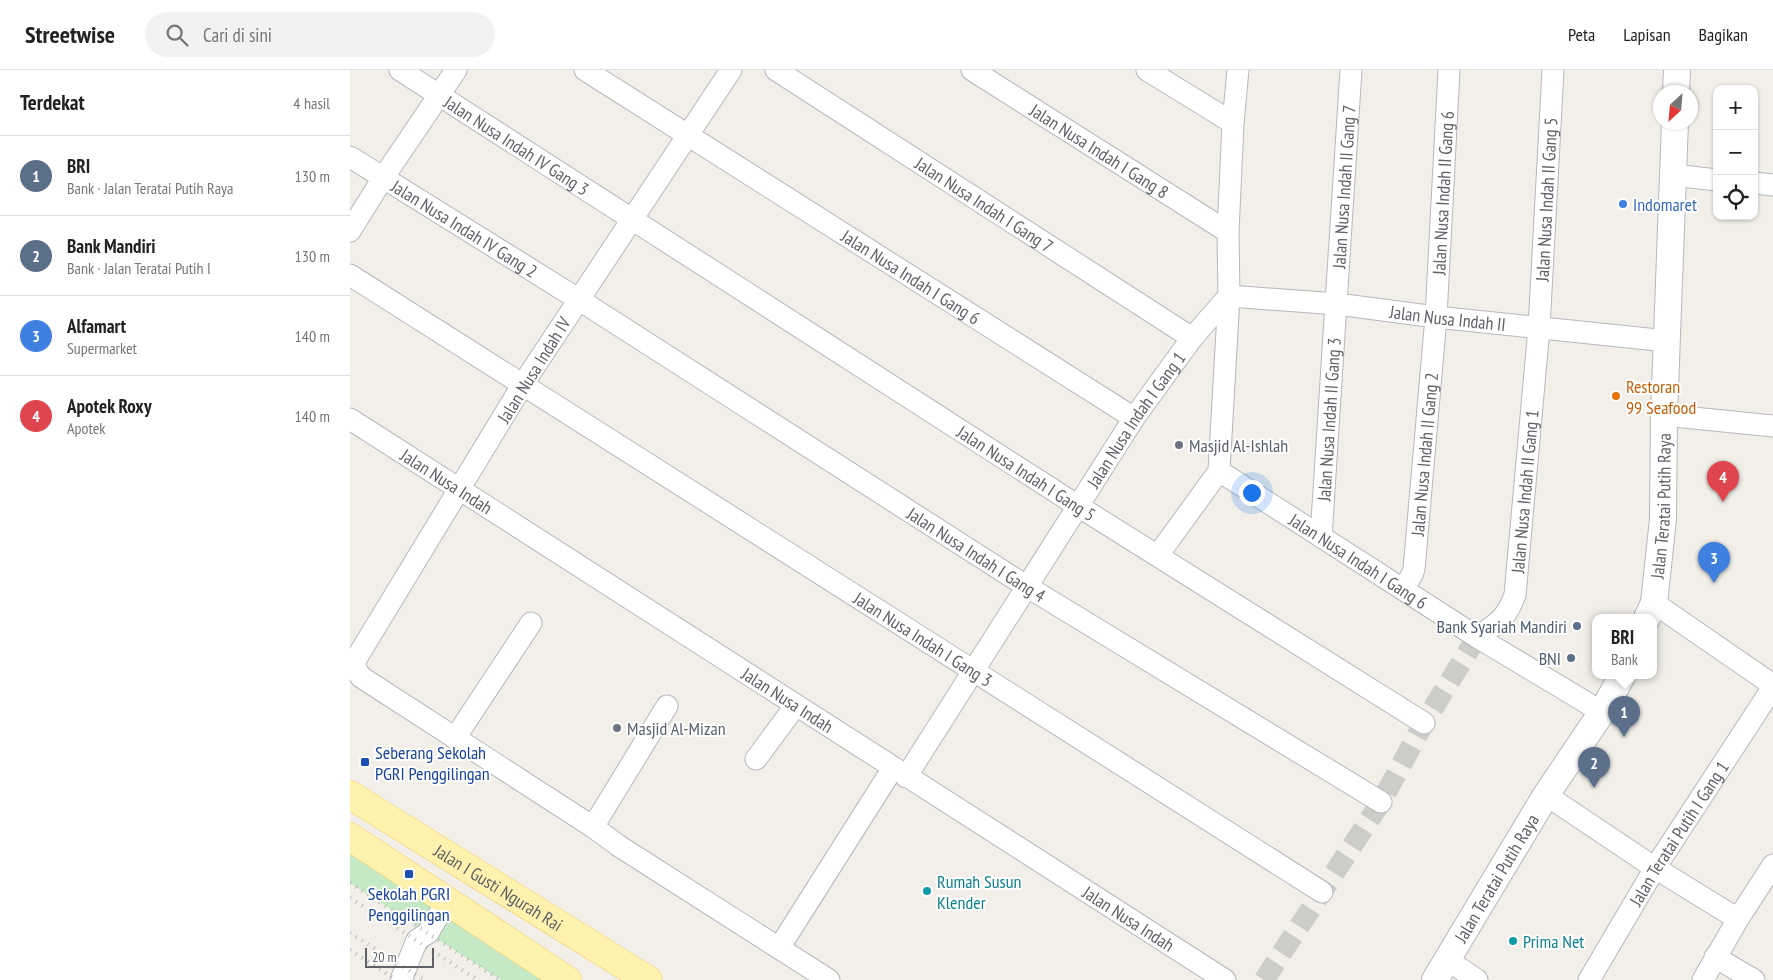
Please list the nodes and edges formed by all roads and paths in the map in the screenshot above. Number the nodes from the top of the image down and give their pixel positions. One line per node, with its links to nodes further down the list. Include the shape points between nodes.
1 (400, 70): 14 (street, Jalan Nusa Indah IV Gang 3)
2 (456, 70): 14 (street)
3 (584, 70): 17 (street, Jalan Nusa Indah I Gang 6)
4 (731, 70): 17 (street, Jalan Nusa Indah IV)
5 (776, 70): 33 (street, Jalan Nusa Indah I Gang 7)
6 (972, 70): 26 (street, Jalan Nusa Indah I Gang 8)
7 (1147, 70): 15 (street)
8 (1238, 70): 15 (street)
9 (1351, 70): 30 (street, Jalan Nusa Indah II Gang 7)
10 (1449, 70): 31 (street, Jalan Nusa Indah II Gang 6)
11 (1553, 70): 32 (street, Jalan Nusa Indah II Gang 5)
12 (1677, 70): 13 (street)
13 (1676, 85)
14 (439, 96): 20 (street); 24 (street, Jalan Nusa Indah IV Gang 3)
15 (1233, 124): 26 (street)
16 (1675, 130): 19 (street, Jalan Teratai Putih Raya)
17 (688, 136): 24 (street, Jalan Nusa Indah IV); 37 (street, Jalan Nusa Indah I Gang 6)
18 (350, 157): 20 (street, Jalan Nusa Indah IV Gang 2)
19 (1673, 175): 21 (street); 34 (street, Jalan Teratai Putih Raya)
20 (383, 178): 25 (street); 29 (street, Jalan Nusa Indah IV Gang 2)
21 (1713, 180)
22 (1758, 183): 23 (street)
23 (1773, 185)
24 (633, 218): 29 (street, Jalan Nusa Indah IV); 42 (street, Jalan Nusa Indah I Gang 5)
25 (350, 231)
26 (1228, 232): 28 (street)
27 (350, 275): 35 (street, Jalan Nusa Indah I Gang 3)
28 (1229, 296): 30 (street, Jalan Nusa Indah II); 33 (street, Jalan Nusa Indah I Gang 1); 40 (street)
29 (578, 300): 35 (street, Jalan Nusa Indah IV); 45 (street, Jalan Nusa Indah I Gang 4)
30 (1337, 304): 31 (street, Jalan Nusa Indah II); 43 (street, Jalan Nusa Indah II Gang 3)
31 (1436, 317): 32 (street, Jalan Nusa Indah II); 46 (street, Jalan Nusa Indah II Gang 2, via 1414,569)
32 (1539, 328): 34 (street, Jalan Nusa Indah II); 49 (street, Jalan Nusa Indah II Gang 1, via 1515,595 1509,612)
33 (1192, 338): 37 (street, Jalan Nusa Indah I Gang 1)
34 (1667, 341): 36 (street, Jalan Teratai Putih Raya)
35 (523, 384): 41 (street, Jalan Nusa Indah IV); 50 (street, Jalan Nusa Indah I Gang 3)
36 (1664, 415): 39 (street); 47 (street, Jalan Teratai Putih Raya, via 1663,520)
37 (1134, 418): 42 (street, Jalan Nusa Indah I Gang 1)
38 (350, 419): 41 (street, Jalan Nusa Indah)
39 (1773, 426)
40 (1219, 471): 43 (street, Jalan Nusa Indah I Gang 6); 44 (street)
41 (461, 489): 53 (street, Jalan Nusa Indah); 57 (street, Jalan Nusa Indah IV, via 356,660 355,668 361,677)
42 (1078, 506): 44 (street, Jalan Nusa Indah I Gang 5); 45 (street, Jalan Nusa Indah I Gang 1)
43 (1321, 537): 46 (street, Jalan Nusa Indah I Gang 6)
44 (1158, 555): 56 (street, Jalan Nusa Indah I Gang 5)
45 (1026, 586): 50 (street, Jalan Nusa Indah I Gang 1); 62 (street, Jalan Nusa Indah I Gang 4)
46 (1402, 588): 49 (street, Jalan Nusa Indah I Gang 6)
47 (1651, 610): 52 (street)
48 (531, 623): 57 (street)
49 (1477, 638): 55 (street, Jalan Nusa Indah I Gang 6)
50 (974, 670): 59 (street, Jalan Nusa Indah I Gang 1); 67 (street, Jalan Nusa Indah I Gang 3)
51 (1620, 679): 55 (street, Jalan Teratai Putih Raya)
52 (1773, 686): 65 (street, Jalan Teratai Putih I Gang 1)
53 (796, 705): 58 (street); 59 (street, Jalan Nusa Indah)
54 (667, 706): 63 (street)
55 (1602, 712): 61 (street, Jalan Teratai Putih Raya)
56 (1424, 723)
57 (454, 738): 63 (street)
58 (756, 759)
59 (900, 773): 70 (street, Jalan Nusa Indah I Gang 1); 77 (street, Jalan Nusa Indah)
60 (350, 794): 75 (main road, Jalan I Gusti Ngurah Rai)
61 (1546, 795): 65 (street); 72 (street, Jalan Teratai Putih Raya)
62 (1381, 802)
63 (593, 827): 70 (street)
64 (350, 837): 68 (main road)
65 (1655, 868): 69 (street); 79 (street, Jalan Teratai Putih I Gang 1)
66 (1769, 880): 69 (street)
67 (1322, 892)
68 (448, 901): 73 (street, via 428,933 417,940); 74 (main road)
69 (1738, 918): 71 (street)
70 (779, 948): 76 (street)
71 (1715, 957): 80 (street); 81 (street)
72 (1440, 970): 78 (street)
73 (401, 980)
74 (567, 980)
75 (648, 980)
76 (829, 980)
77 (1225, 980)
78 (1477, 980)
79 (1589, 980)
80 (1703, 980)
81 (1754, 980)

